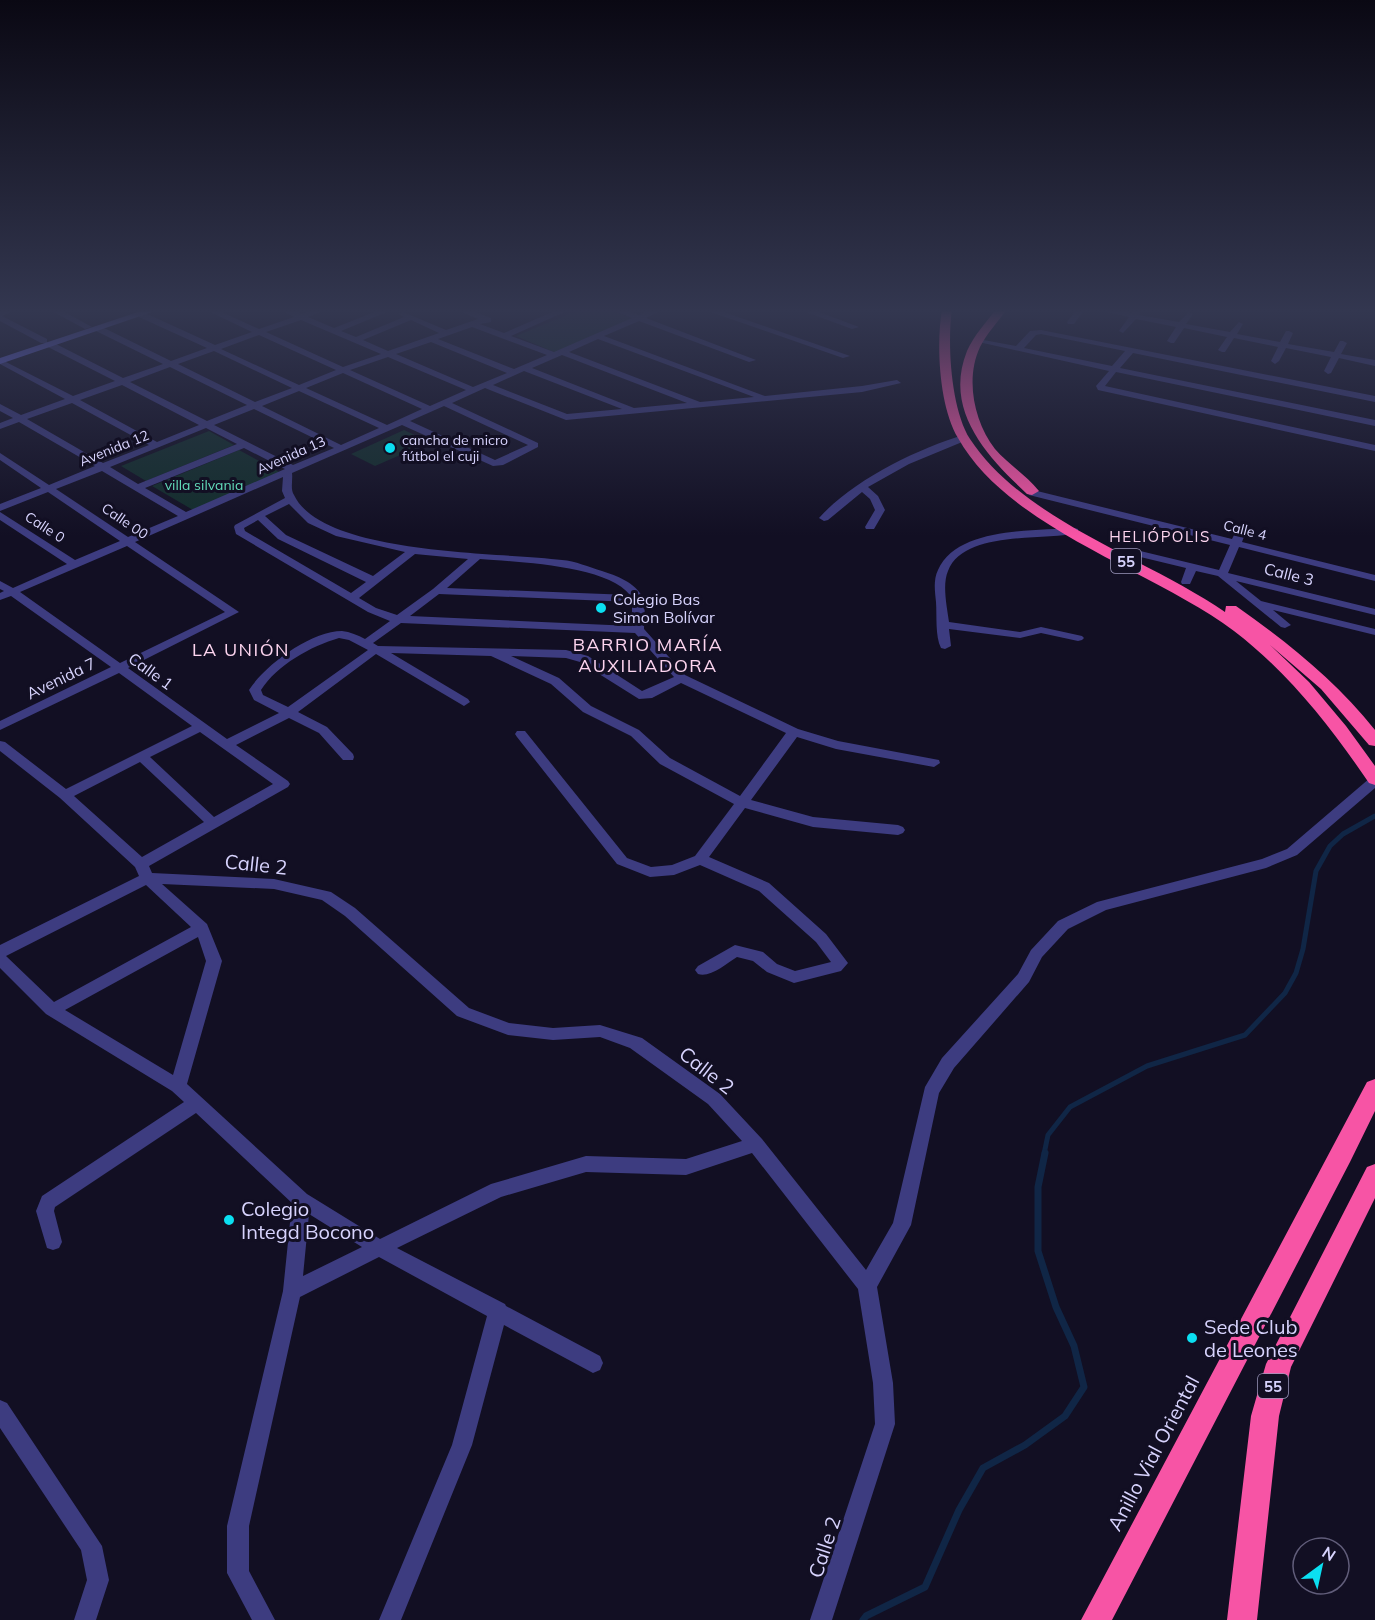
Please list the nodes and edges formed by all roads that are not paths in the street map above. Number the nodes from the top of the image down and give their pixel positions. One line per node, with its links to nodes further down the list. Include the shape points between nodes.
1 (47, 385): 24 (street)
2 (115, 385): 24 (street)
3 (127, 385): 37 (street)
4 (213, 385): 28 (street)
5 (293, 385): 21 (street)
6 (308, 385): 21 (street, Avenida 12)
7 (375, 385): 30 (street)
8 (460, 385): 22 (street)
9 (490, 385): 19 (street, Avenida 13)
10 (566, 385): 31 (street)
11 (644, 385): 27 (street)
12 (729, 385): 23 (street)
13 (883, 385): 23 (street)
14 (951, 385): 39 (highway, 55)
15 (967, 385): 52 (highway, 55, via 981,438 1033,493)
16 (1101, 385): 32 (street, via 1101,388)
17 (1175, 385): 32 (street)
18 (1300, 385): 20 (street)
19 (487, 386): 22 (street, Avenida 13); 31 (street, via 566,417)
20 (1312, 387): 25 (street); 32 (street)
21 (300, 388): 28 (street, Avenida 12); 38 (street)
22 (475, 391): 26 (street, Avenida 13)
23 (766, 398): 27 (street)
24 (73, 399): 33 (street); 41 (street)
25 (1375, 399)
26 (446, 404): 30 (street, Avenida 13); 34 (street, via 535,445 493,463)
27 (698, 404): 31 (street)
28 (257, 406): 37 (street, Avenida 12); 42 (street)
29 (0, 407): 33 (street)
30 (431, 410): 34 (street, Avenida 13)
31 (635, 411)
32 (1297, 418): 35 (street); 43 (street)
33 (20, 419): 36 (street); 45 (street)
34 (404, 422): 38 (street, Avenida 13)
35 (1375, 423)
36 (0, 426)
37 (208, 426): 40 (street); 41 (street, Avenida 12)
38 (388, 429): 42 (street, Avenida 13)
39 (964, 438): 49 (street, via 906,462); 60 (highway, 55, via 1005,484)
40 (245, 444): 46 (street); 48 (street)
41 (158, 446): 45 (street, Avenida 12)
42 (344, 448): 46 (street, Avenida 13)
43 (1375, 448)
44 (0, 456): 50 (street, Calle 00)
45 (105, 466): 48 (street); 50 (street, Avenida 12)
46 (292, 472): 47 (street, Avenida 13); 51 (street)
47 (267, 483): 51 (street); 55 (street, Avenida 13)
48 (139, 487): 55 (street)
49 (862, 487): 57 (street); 58 (street, via 880,510)
50 (50, 488): 53 (street, Avenida 12); 61 (street, Calle 00)
51 (288, 495): 56 (street); 63 (street, via 312,521 340,534)
52 (1068, 507): 62 (street, Calle 4); 64 (highway, 55)
53 (0, 508)
54 (0, 515): 66 (street, Calle 0)
55 (186, 516): 61 (street, Avenida 13)
56 (259, 516): 70 (street, via 282,537); 75 (street, via 239,527 240,532)
57 (824, 518)
58 (870, 527)
59 (1242, 529): 62 (street)
60 (1074, 531): 81 (street, via 1000,536 951,556 941,572); 103 (highway, 55, via 1213,610 1279,662 1314,695)
61 (128, 542): 66 (street, Avenida 13); 78 (street, Calle 00)
62 (1236, 543): 68 (street); 69 (street, Calle 4)
63 (413, 551): 65 (street); 70 (street)
64 (1132, 552): 67 (street, Calle 3); 71 (highway, 55)
65 (476, 557): 73 (street); 76 (street, via 564,563 614,579 629,587)
66 (74, 564): 74 (street, Avenida 13)
67 (1194, 568): 68 (street, Calle 3); 71 (street)
68 (1222, 574): 77 (street); 79 (street, Calle 3)
69 (1375, 578)
70 (374, 581): 75 (street)
71 (1186, 582): 97 (highway, 55, via 1231,608 1296,658 1341,700)
72 (0, 584): 74 (street, Calle 1)
73 (437, 591): 76 (street); 80 (street)
74 (6, 595): 89 (street, Calle 1, via 72,632)
75 (352, 598): 80 (street)
76 (638, 599): 83 (street)
77 (1257, 602): 82 (street); 84 (street)
78 (233, 612): 89 (street, Avenida 7)
79 (1375, 612)
80 (396, 619): 83 (street); 86 (street)
81 (944, 625): 85 (street, via 1020,635 1041,630); 87 (street)
82 (1285, 625)
83 (638, 630): 90 (street)
84 (1375, 632)
85 (1078, 638)
86 (371, 646): 88 (street); 91 (street); 92 (street); 92 (street, via 339,635 316,643 259,681 255,690 258,697)
87 (945, 646)
88 (493, 652): 90 (street, via 566,654 584,659 639,695 648,695); 105 (street, via 555,681 586,709 635,733 665,761)
89 (119, 668): 93 (street, Avenida 7); 94 (street, Calle 1)
90 (681, 678): 95 (street)
91 (464, 702)
92 (290, 712): 99 (street); 101 (street, via 323,730)
93 (0, 726)
94 (199, 727): 99 (street, Calle 1); 100 (street)
95 (794, 732): 102 (street, via 836,745); 105 (street)
96 (521, 734): 108 (street, via 622,861 650,872 674,870)
97 (1375, 741)
98 (0, 744): 104 (street)
99 (225, 745): 106 (street, Calle 1, via 283,784)
100 (141, 756): 104 (street); 106 (street)
101 (348, 757)
102 (934, 763)
103 (1375, 780): 123 (street, via 1292,852 1266,863 1102,906 1063,925 1036,954 1024,978 948,1063 931,1092 902,1225)
104 (65, 795): 109 (street)
105 (741, 802): 107 (street, via 813,822); 108 (street)
106 (214, 824): 109 (street)
107 (898, 830)
108 (700, 859): 113 (street, via 764,887 813,930 840,963 794,977 772,968 758,956 735,951)
109 (144, 871): 110 (street); 111 (street); 118 (street, Calle 2, via 274,884 326,896 350,912 462,1012 508,1029 553,1034 600,1031 636,1043 714,1099)
110 (202, 928): 114 (street); 115 (street, via 214,961)
111 (0, 952)
112 (0, 958): 114 (street)
113 (703, 970)
114 (52, 1010): 115 (street)
115 (178, 1086): 117 (street)
116 (1375, 1088): 132 (highway, Anillo Vial Oriental)
117 (197, 1103): 120 (street); 121 (street, via 48,1202 45,1211)
118 (756, 1144): 122 (street, via 686,1167 586,1164 496,1190); 123 (street, Calle 2)
119 (1375, 1174): 133 (highway, 55, via 1279,1364 1265,1416)
120 (301, 1200): 122 (street); 124 (street)
121 (52, 1242)
122 (377, 1246): 124 (street); 125 (street)
123 (867, 1286): 131 (street, Calle 2, via 883,1383 885,1424)
124 (292, 1291): 129 (street, via 238,1526 238,1573)
125 (498, 1311): 126 (street); 130 (street, via 462,1445)
126 (593, 1363)
127 (0, 1410): 128 (street, via 91,1546 98,1580)
128 (85, 1620)
129 (264, 1620)
130 (390, 1620)
131 (821, 1620)
132 (1096, 1620)
133 (1242, 1620)

